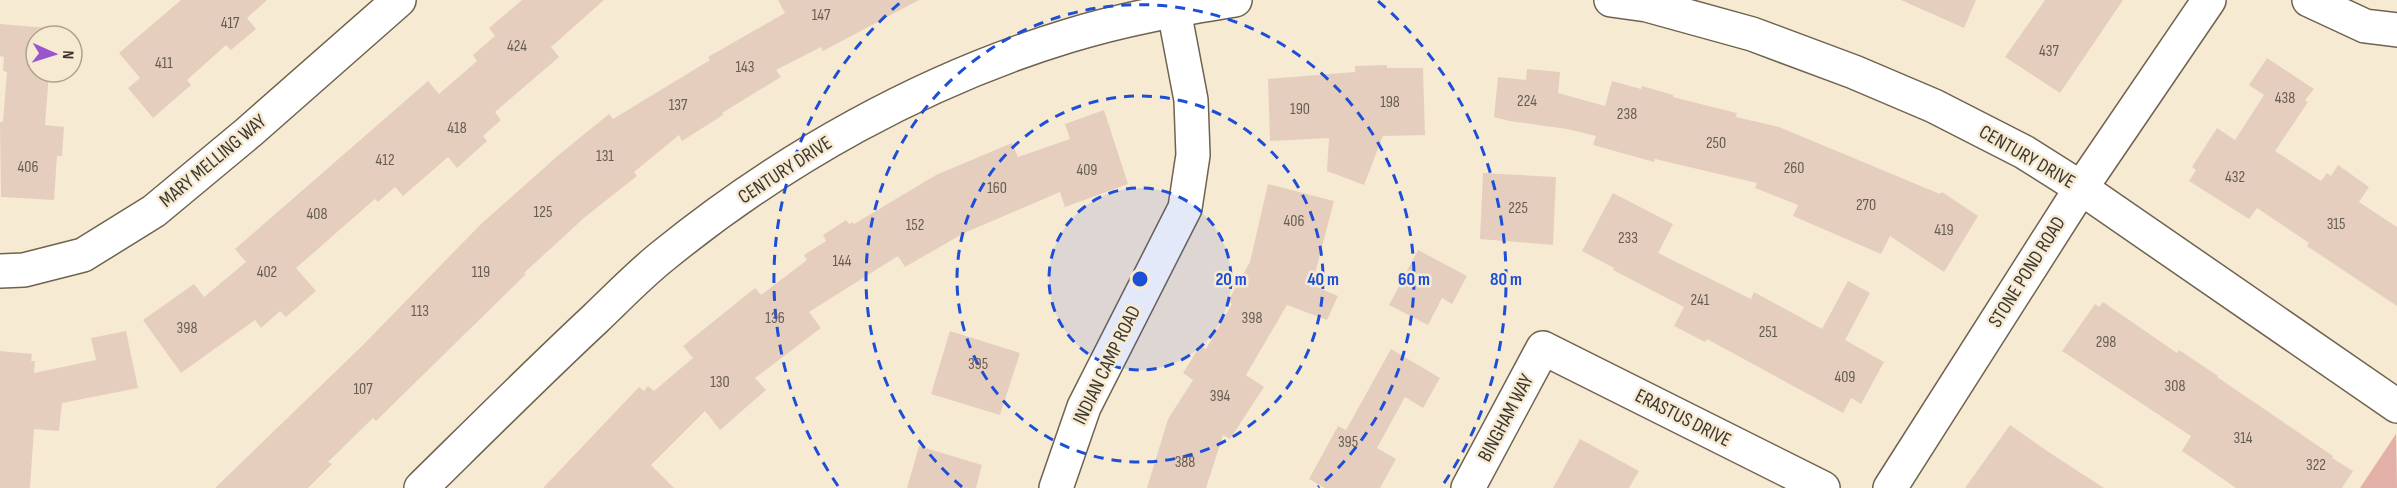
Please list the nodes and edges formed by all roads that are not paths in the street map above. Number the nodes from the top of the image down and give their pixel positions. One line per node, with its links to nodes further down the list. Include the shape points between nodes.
1 (399, 0): 10 (street, MARY MELLING WAY, via 154,211 83,255 24,270)
2 (1235, 0): 7 (street, CENTURY DRIVE)
3 (1611, 0): 6 (street, CENTURY DRIVE)
4 (2209, 0): 9 (street, STONE POND ROAD)
5 (2309, 0): 8 (street, via 2365,26)
6 (1647, 3): 9 (street, CENTURY DRIVE, via 1752,33 1864,76 2014,147)
7 (1173, 5): 13 (street, CENTURY DRIVE, via 1069,36 970,72 856,125 758,184 662,256); 14 (street, INDIAN CAMP ROAD, via 1191,100 1193,155 1185,208 1084,407)
8 (2397, 30)
9 (2081, 188): 12 (street, CENTURY DRIVE); 17 (street, STONE POND ROAD)
10 (0, 271)
11 (1543, 348): 15 (street, BINGHAM WAY); 16 (street, ERASTUS DRIVE)
12 (2397, 406)
13 (421, 488)
14 (1056, 488)
15 (1468, 488)
16 (1823, 488)
17 (1890, 488)

